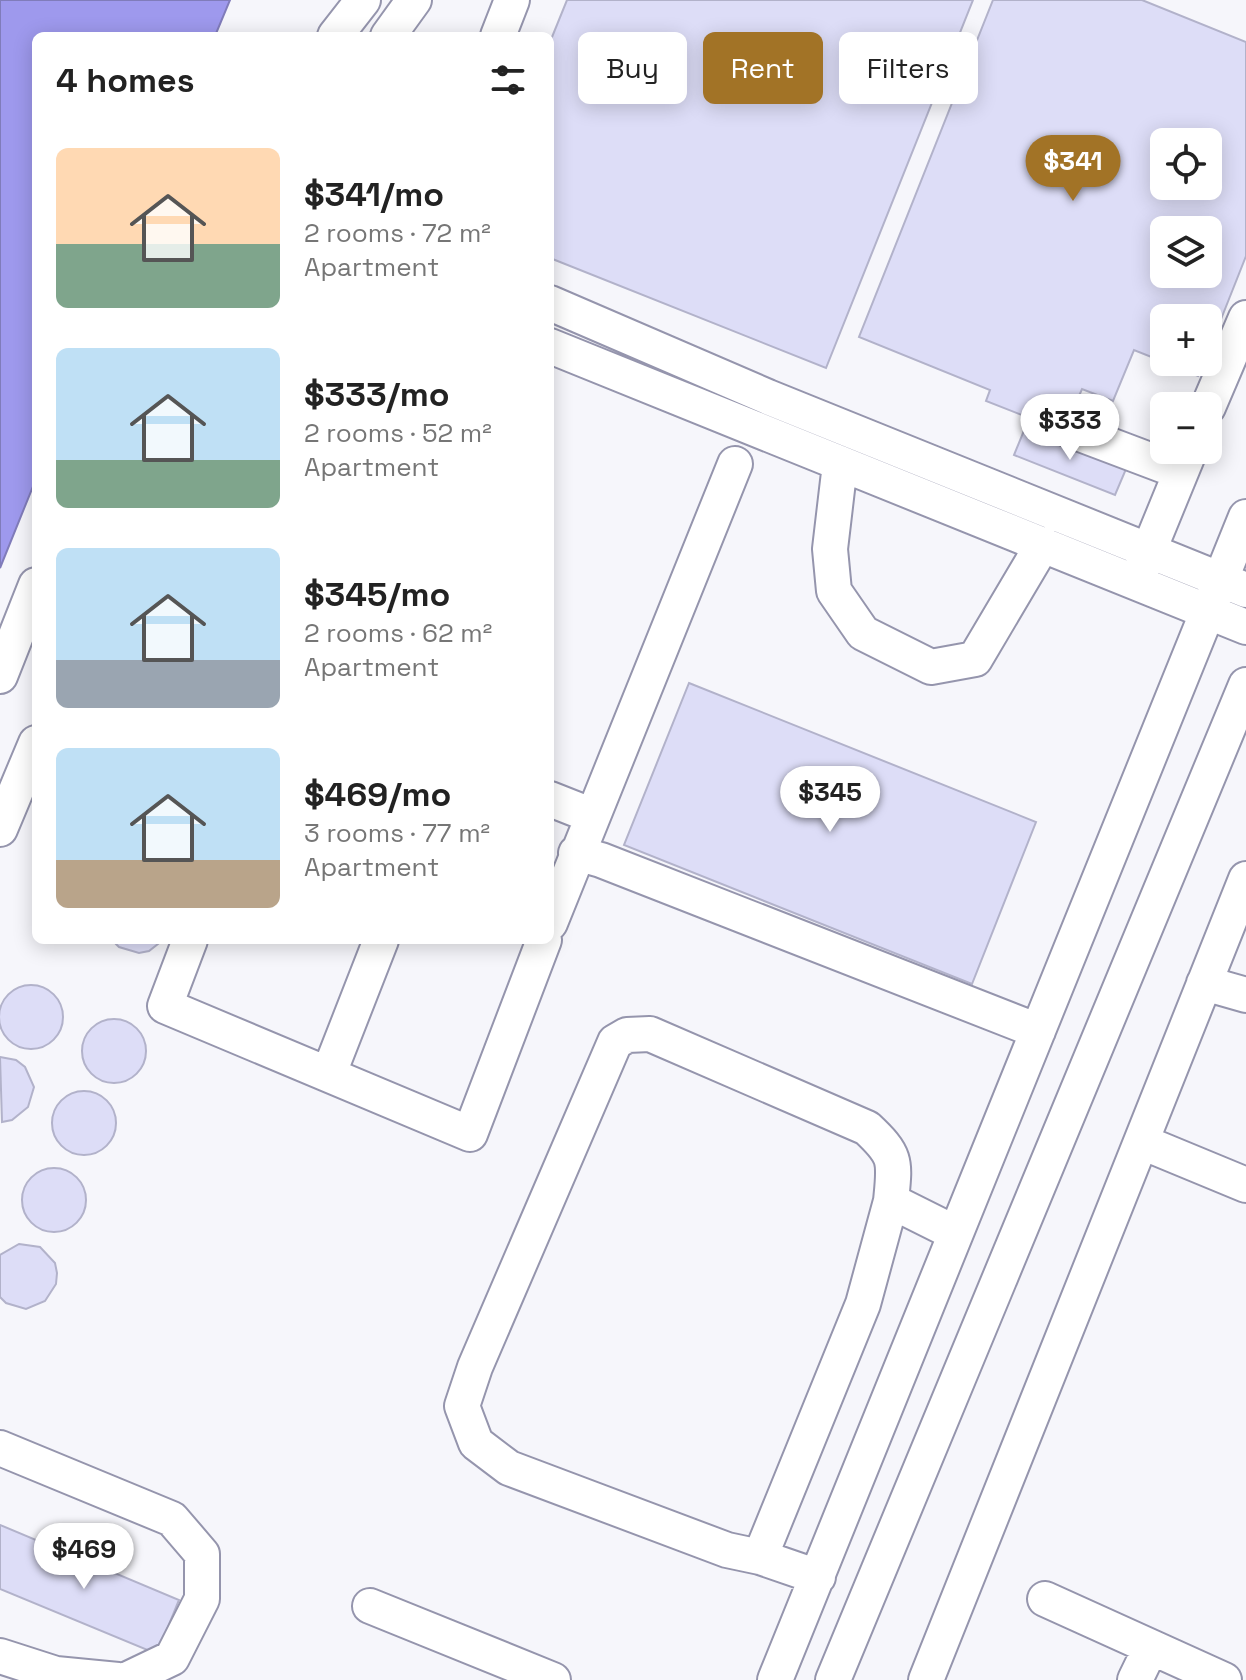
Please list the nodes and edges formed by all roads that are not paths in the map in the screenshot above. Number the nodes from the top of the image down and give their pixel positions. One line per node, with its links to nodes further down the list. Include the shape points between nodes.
1 (363, 0): 4 (lane)
2 (414, 0): 5 (lane)
3 (512, 0): 6 (lane)
4 (338, 32)
5 (391, 32)
6 (500, 32)
7 (554, 305): 18 (lane)
8 (1246, 318): 10 (lane)
9 (554, 348): 14 (lane)
10 (1214, 392)
11 (1046, 421): 12 (lane)
12 (1150, 451)
13 (735, 464): 27 (lane)
14 (840, 464): 17 (lane); 17 (lane, via 830,549 834,591 863,633 931,667 975,659)
15 (1184, 464): 18 (lane)
16 (1246, 517): 19 (lane)
17 (1043, 544): 18 (lane)
18 (1143, 566): 19 (lane); 21 (lane)
19 (1233, 585): 21 (lane)
20 (32, 595): 23 (lane)
21 (1207, 613): 22 (lane); 37 (lane)
22 (1246, 627)
23 (0, 676)
24 (1246, 685): 54 (lane)
25 (32, 753): 28 (lane)
26 (554, 801): 27 (lane)
27 (593, 816): 29 (lane)
28 (0, 829)
29 (576, 853): 31 (lane); 37 (lane)
30 (1246, 879): 35 (lane)
31 (554, 912)
32 (188, 944): 38 (lane, via 165,1006)
33 (379, 944): 38 (lane)
34 (542, 944): 38 (lane, via 470,1134)
35 (1204, 983): 36 (lane); 39 (lane)
36 (1246, 995)
37 (1038, 1031): 42 (lane)
38 (329, 1073)
39 (1142, 1142): 40 (lane); 55 (lane)
40 (1246, 1185)
41 (891, 1201): 42 (lane); 44 (lane, via 863,1304); 44 (lane, via 894,1166 888,1147 867,1128 650,1034 627,1035 615,1042 475,1367 462,1406 476,1443 509,1468 727,1550)
42 (955, 1233): 45 (lane)
43 (0, 1448): 51 (lane, via 172,1519 202,1554 202,1599 172,1658)
44 (760, 1557): 45 (lane)
45 (818, 1577): 53 (lane)
46 (1045, 1599): 48 (lane)
47 (370, 1606): 52 (lane)
48 (1151, 1647): 56 (lane); 57 (lane)
49 (0, 1656): 50 (lane, via 56,1674)
50 (118, 1680)
51 (126, 1680)
52 (553, 1680)
53 (775, 1680)
54 (833, 1680)
55 (926, 1680)
56 (1135, 1680)
57 (1224, 1680)

